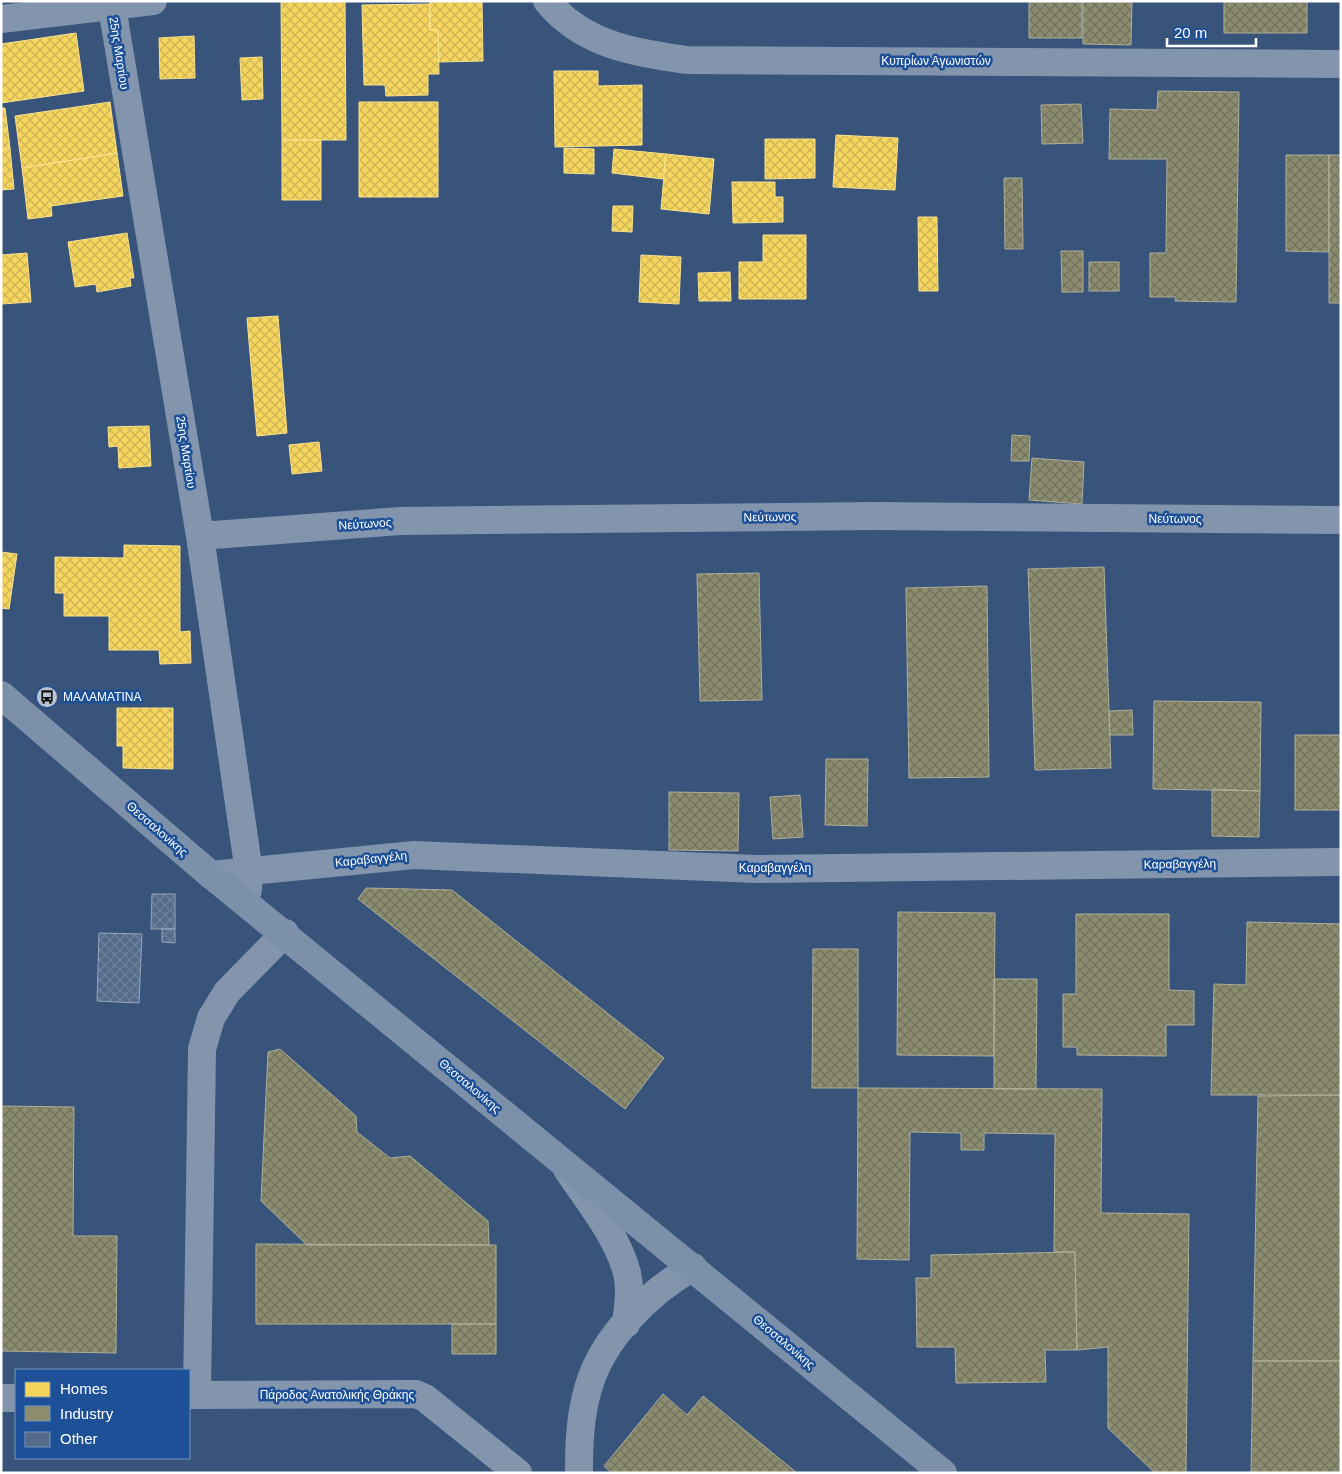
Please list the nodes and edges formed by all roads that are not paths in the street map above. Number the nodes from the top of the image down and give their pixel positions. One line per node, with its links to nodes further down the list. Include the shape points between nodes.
1 (153, 1): 3 (street)
2 (547, 1): 5 (street, Κυπρίων Αγωνιστών, via 573,28 599,41 641,53 686,60)
3 (111, 3): 4 (street); 7 (street, 25ης Μαρτίου)
4 (1, 19)
5 (1341, 64)
6 (1341, 520): 7 (street, Νεύτωνος, via 874,516 400,521)
7 (200, 536): 10 (street, 25ης Μαρτίου)
8 (1, 694): 11 (main road, Θεσσαλονίκης)
9 (1341, 862): 10 (street, Καραβαγγέλη, via 756,869 414,854)
10 (249, 872): 11 (street, Καραβαγγέλη); 12 (street, 25ης Μαρτίου)
11 (211, 874): 12 (main road, Θεσσαλονίκης)
12 (248, 904): 13 (main road, Θεσσαλονίκης)
13 (285, 933): 14 (main road, Θεσσαλονίκης); 17 (street, via 227,992 211,1018 202,1049)
14 (564, 1165): 15 (main road, Θεσσαλονίκης); 16 (street, via 600,1219 627,1274)
15 (693, 1267): 16 (street, via 649,1296); 22 (main road, Θεσσαλονίκης)
16 (626, 1324): 21 (street, via 603,1355 588,1388 580,1428)
17 (193, 1395): 20 (street, Πάροδος Ανατολικής Θράκης, via 416,1394)
18 (1, 1398): 19 (street)
19 (15, 1398)
20 (518, 1473)
21 (578, 1473)
22 (943, 1473)

